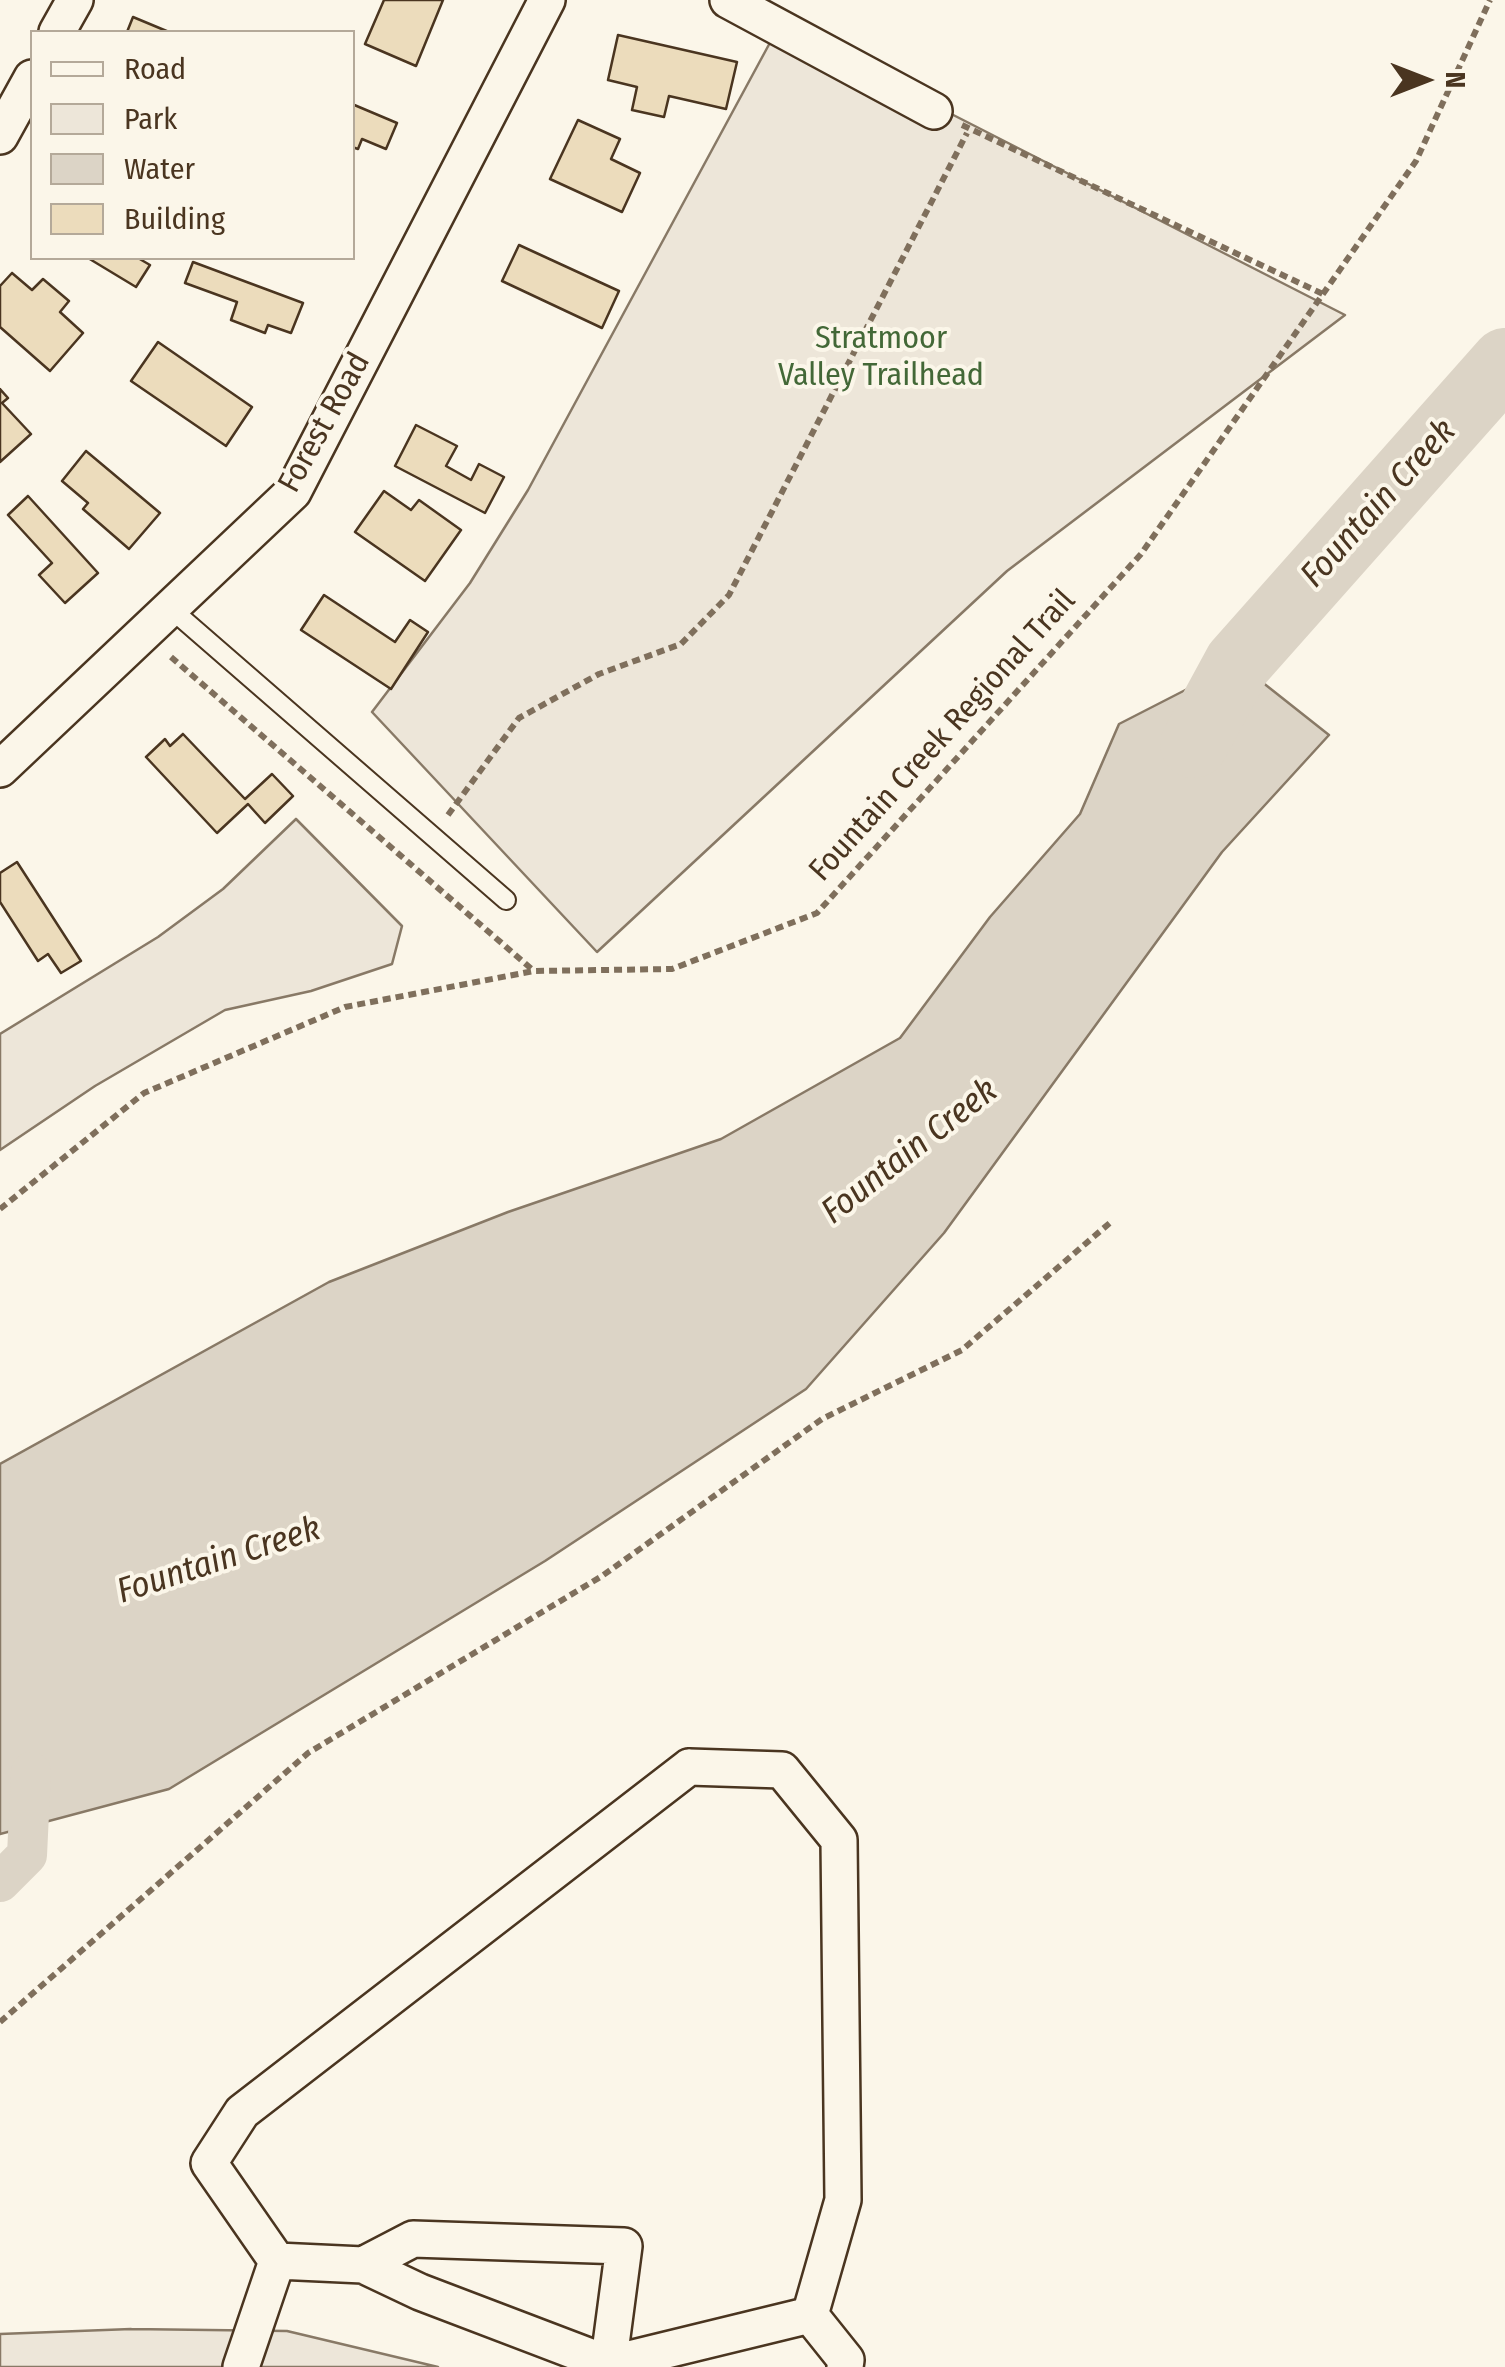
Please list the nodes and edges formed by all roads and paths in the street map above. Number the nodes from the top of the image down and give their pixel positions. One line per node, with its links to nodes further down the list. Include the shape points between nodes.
1 (76, 0): 5 (street)
2 (547, 0): 11 (street, Forest Road, via 293,492)
3 (728, 0): 7 (street)
4 (1490, 0): 10 (path, Fountain Creek Regional Trail, via 1416,161)
5 (59, 30)
6 (30, 82): 9 (street)
7 (934, 112): 8 (path)
8 (969, 128): 10 (path); 14 (path, via 729,595 681,644 599,674 519,718)
9 (0, 136)
10 (1323, 294): 16 (path, Fountain Creek Regional Trail, via 1141,554 816,913 672,969)
11 (170, 608): 12 (street, Forest Road); 14 (lane)
12 (144, 633): 13 (street, Forest Road); 16 (path)
13 (0, 769)
14 (433, 837): 15 (lane)
15 (506, 900)
16 (534, 971): 17 (path, Fountain Creek Regional Trail, via 345,1007 144,1094)
17 (0, 1209)
18 (1112, 1221): 19 (path, via 962,1350 822,1419 602,1576 308,1752)
19 (0, 2022)
20 (277, 2262): 21 (street); 22 (street, via 209,2164 242,2112 689,1768 782,1770 839,1840 843,2200); 24 (street)
21 (363, 2266): 23 (street); 23 (street, via 413,2238 624,2246)
22 (810, 2315): 23 (street); 25 (street)
23 (608, 2366)
24 (241, 2367)
25 (845, 2367)

